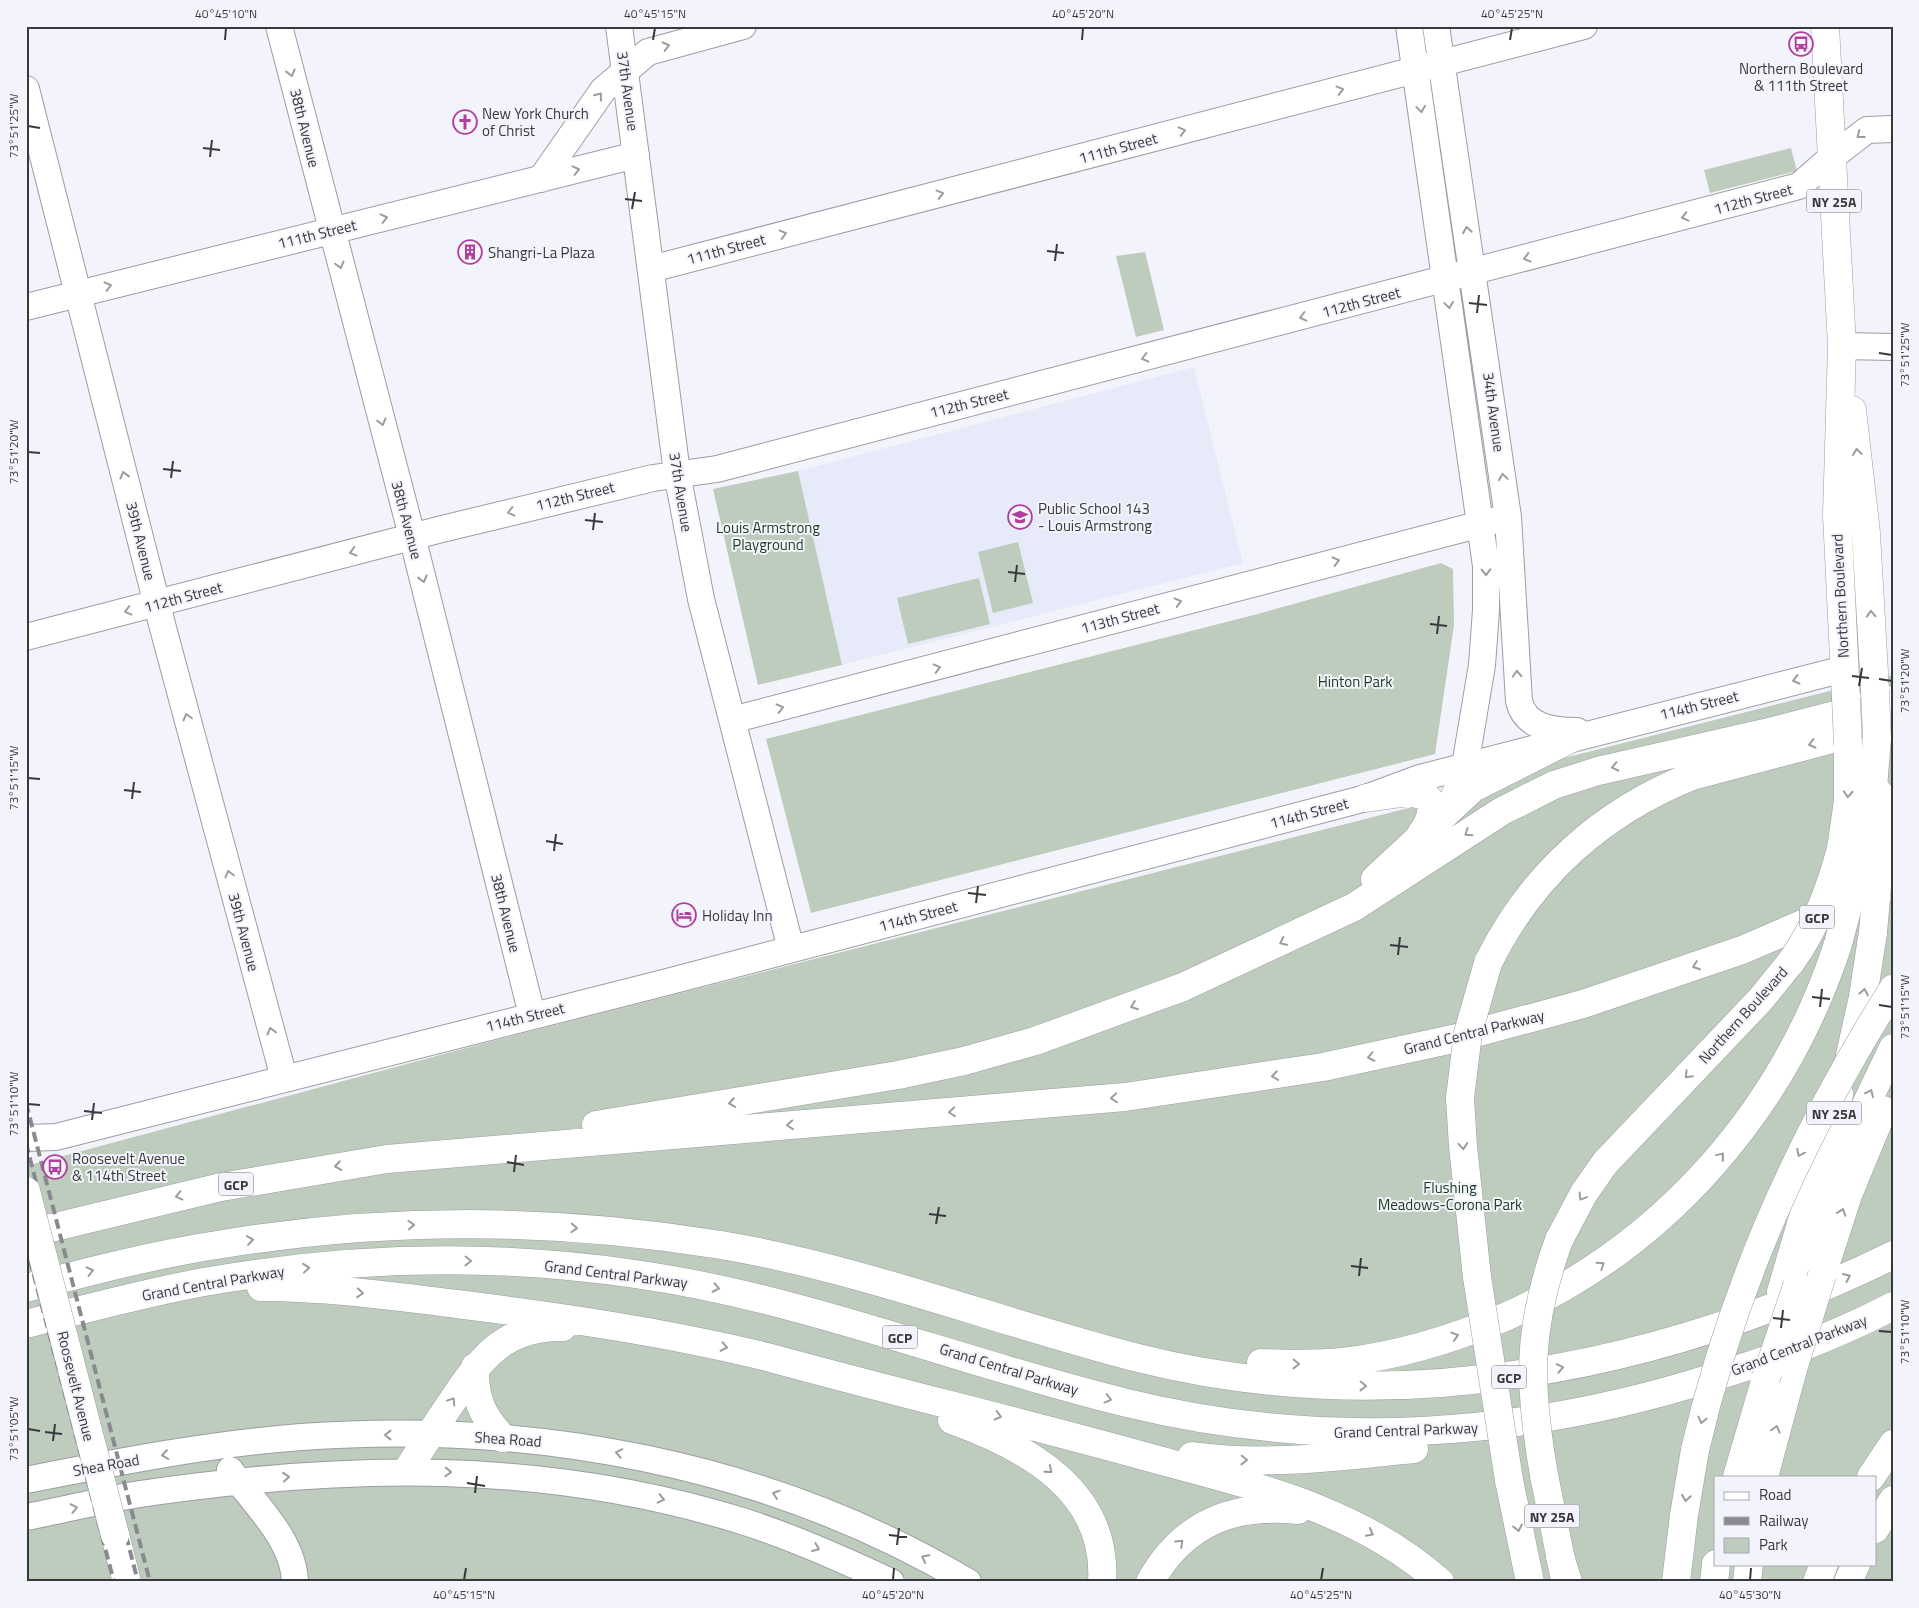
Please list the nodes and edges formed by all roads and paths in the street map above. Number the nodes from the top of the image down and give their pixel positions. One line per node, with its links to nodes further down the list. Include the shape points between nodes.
1 (279, 26): 16 (street, 38th Avenue, one-way to 16)
2 (619, 26): 10 (street, 37th Avenue)
3 (743, 26): 10 (street, one-way to 3, via 653,50)
4 (1409, 26): 9 (street, 34th Avenue)
5 (1436, 26): 8 (street, 34th Avenue)
6 (1584, 26): 8 (street, 111th Street)
7 (1825, 26): 14 (main road, Northern Boulevard / NY 25A)
8 (1442, 63): 9 (street, 111th Street); 18 (street, 34th Avenue, one-way to 8)
9 (1415, 70): 17 (street, 111th Street, one-way to 9); 19 (street, 34th Avenue, one-way to 19)
10 (625, 71): 13 (street, 37th Avenue); 15 (street, one-way to 10, via 603,90)
11 (26, 89): 20 (street, 39th Avenue)
12 (1893, 129): 14 (street, 112th Street, one-way to 14, via 1867,130)
13 (636, 155): 15 (street, 111th Street, one-way to 13); 17 (street, 37th Avenue)
14 (1832, 157): 18 (street, 112th Street, one-way to 18, via 1799,186); 22 (main road, Northern Boulevard / NY 25A)
15 (541, 179): 16 (street, 111th Street, one-way to 15)
16 (331, 231): 20 (street, 111th Street, one-way to 16); 27 (street, 38th Avenue, one-way to 27)
17 (651, 269): 24 (street, 37th Avenue)
18 (1474, 272): 19 (street, 112th Street); 25 (street, 34th Avenue, one-way to 18)
19 (1445, 279): 24 (street, 112th Street, one-way to 24, via 717,469); 26 (street, 34th Avenue, one-way to 26)
20 (79, 294): 21 (street, 111th Street); 28 (street, 39th Avenue, one-way to 20)
21 (26, 306)
22 (1842, 346): 23 (street); 30 (main road, Northern Boulevard, one-way to 22); 31 (main road, Northern Boulevard, via 1836,515)
23 (1893, 347)
24 (677, 473): 27 (street, 112th Street, one-way to 27); 33 (street, 37th Avenue, via 696,575)
25 (1508, 516): 26 (street, 113th Street); 34 (street, 34th Avenue, one-way to 25, via 1551,729 1537,725 1521,709)
26 (1481, 524): 33 (street, 113th Street, one-way to 26); 38 (street, 34th Avenue, one-way to 38, via 1486,566 1485,634)
27 (412, 536): 28 (street, 112th Street, one-way to 28); 50 (street, 38th Avenue, one-way to 50)
28 (157, 604): 29 (street, 112th Street, one-way to 29); 52 (street, 39th Avenue, one-way to 28)
29 (26, 638)
30 (1883, 661): 31 (main road, 114th Street); 32 (main road, Northern Boulevard)
31 (1844, 669): 34 (street, 114th Street, one-way to 34); 42 (main road, Northern Boulevard / NY 25A, one-way to 42, bridge, via 1848,802)
32 (1884, 695): 35 (main road, Northern Boulevard, bridge); 36 (main road)
33 (732, 720): 46 (street, 37th Avenue)
34 (1604, 729): 37 (street, 114th Street)
35 (1885, 731): 42 (main road, Northern Boulevard); 48 (main road, one-way to 48, via 1692,776 1632,806 1590,834 1545,876 1517,912)
36 (1765, 733): 45 (main road, one-way to 45, via 1598,771 1534,793 1373,896); 48 (main road, via 1670,765 1621,790 1590,813 1537,868 1510,914)
37 (1574, 737): 38 (street, 114th Street); 40 (main road, via 1480,785)
38 (1465, 766): 39 (street, 114th Street, via 1412,780); 40 (main road)
39 (1366, 798): 41 (main road, via 1408,792 1426,796 1431,804 1431,816); 46 (street, 114th Street)
40 (1448, 810): 41 (main road)
41 (1418, 839): 45 (main road, via 1371,883)
42 (1861, 852): 60 (main road, Northern Boulevard / NY 25A, one-way to 42, bridge, via 1855,1038 1873,932); 65 (main road, one-way to 42, bridge, via 1258,1363 1307,1364 1373,1358 1424,1346 1482,1326 1578,1280 1660,1220 1733,1142 1772,1087 1817,1000 1838,944); 91 (main road, Northern Boulevard / NY 25A, one-way to 91, bridge, via 1831,882 1816,920 1791,962 1760,1000 1604,1163 1559,1240 1539,1304 1533,1354 1533,1406)
43 (1893, 885): 47 (main road, Grand Central Parkway / GCP)
44 (1893, 911): 47 (main road)
45 (1309, 929): 55 (main road, one-way to 55, via 1158,997 1035,1041 964,1061)
46 (791, 949): 50 (street, 114th Street)
47 (1742, 950): 55 (main road, Grand Central Parkway / GCP, one-way to 55, via 1583,1004 1486,1031 1348,1062 1233,1082 1025,1106)
48 (1488, 963): 100 (main road, one-way to 100, bridge, via 1468,1033 1460,1098 1462,1146 1477,1277 1509,1480)
49 (1893, 989): 101 (main road, one-way to 101, bridge, via 1824,1105 1767,1225 1723,1342 1694,1450)
50 (532, 1015): 52 (street, 114th Street)
51 (1893, 1048): 60 (main road, one-way to 51, via 1841,1157)
52 (284, 1078): 54 (street, 114th Street, via 56,1137)
53 (1893, 1089): 78 (main road, one-way to 53, bridge, via 1822,1275 1860,1163)
54 (26, 1138)
55 (387, 1159): 57 (main road, Grand Central Parkway / GCP, one-way to 57, via 204,1191)
56 (26, 1190): 92 (main road, Roosevelt Avenue, bridge)
57 (26, 1234)
58 (1893, 1255): 65 (main road, GCP, one-way to 58, via 1206,1372 1282,1382 1374,1386 1474,1382 1577,1365 1682,1338 1780,1305)
59 (26, 1288): 65 (main road, GCP, one-way to 65, via 154,1256 286,1235 428,1225 553,1227 669,1238 785,1258 882,1282)
60 (1789, 1289): 68 (main road, bridge)
61 (137, 1296): 63 (main road, Grand Central Parkway / GCP); 64 (main road, one-way to 64, via 238,1287 322,1289 551,1316); 69 (main road, Grand Central Parkway / GCP, one-way to 69, via 268,1272 369,1262 503,1261 603,1269 768,1299 1082,1392 1148,1408 1222,1422 1314,1432 1390,1434 1490,1427 1592,1410)
62 (1893, 1306): 69 (main road, Grand Central Parkway / GCP, via 1784,1354)
63 (26, 1324)
64 (676, 1338): 66 (main road, via 543,1327 522,1332 501,1343); 67 (main road, one-way to 67)
65 (1108, 1350)
66 (475, 1368): 71 (main road, one-way to 66); 72 (main road, via 480,1408)
67 (815, 1370): 70 (main road, one-way to 70); 86 (main road, one-way to 86, via 959,1422 1019,1449 1053,1473 1074,1494 1091,1518)
68 (1761, 1380): 76 (main road); 77 (main road)
69 (1659, 1394): 70 (main road, one-way to 69, via 1202,1458 1313,1459 1523,1434 1594,1417)
70 (1041, 1427): 84 (main road, via 1286,1496)
71 (429, 1434): 72 (street, Shea Road); 74 (street, Shea Road, one-way to 74, via 301,1437); 75 (main road)
72 (503, 1438): 95 (street, Shea Road, one-way to 72, via 838,1517 742,1483 643,1457)
73 (1893, 1444): 79 (main road)
74 (214, 1447): 80 (street, Shea Road, one-way to 80); 81 (street)
75 (407, 1471): 81 (street, one-way to 75); 94 (street, one-way to 94, via 510,1475 644,1495 777,1533)
76 (1732, 1476)
77 (1737, 1476)
78 (1764, 1476)
79 (1872, 1476)
80 (26, 1480)
81 (238, 1482): 83 (street, one-way to 81, via 137,1494); 93 (street, via 283,1542 293,1566)
82 (1893, 1500): 85 (main road)
83 (26, 1517)
84 (1346, 1521): 98 (main road, one-way to 84, via 1184,1539 1208,1522 1225,1515 1283,1509 1315,1512); 99 (main road, one-way to 99, via 1400,1551)
85 (1876, 1527)
86 (1101, 1549): 96 (main road); 97 (main road)
87 (1716, 1566): 102 (main road)
88 (1750, 1566): 103 (main road)
89 (1823, 1566): 104 (main road)
90 (1855, 1566): 105 (main road)
91 (1565, 1573)
92 (127, 1582)
93 (294, 1582)
94 (890, 1582)
95 (968, 1582)
96 (1094, 1582)
97 (1102, 1582)
98 (1150, 1582)
99 (1440, 1582)
100 (1530, 1582)
101 (1676, 1582)
102 (1714, 1582)
103 (1748, 1582)
104 (1817, 1582)
105 (1848, 1582)

